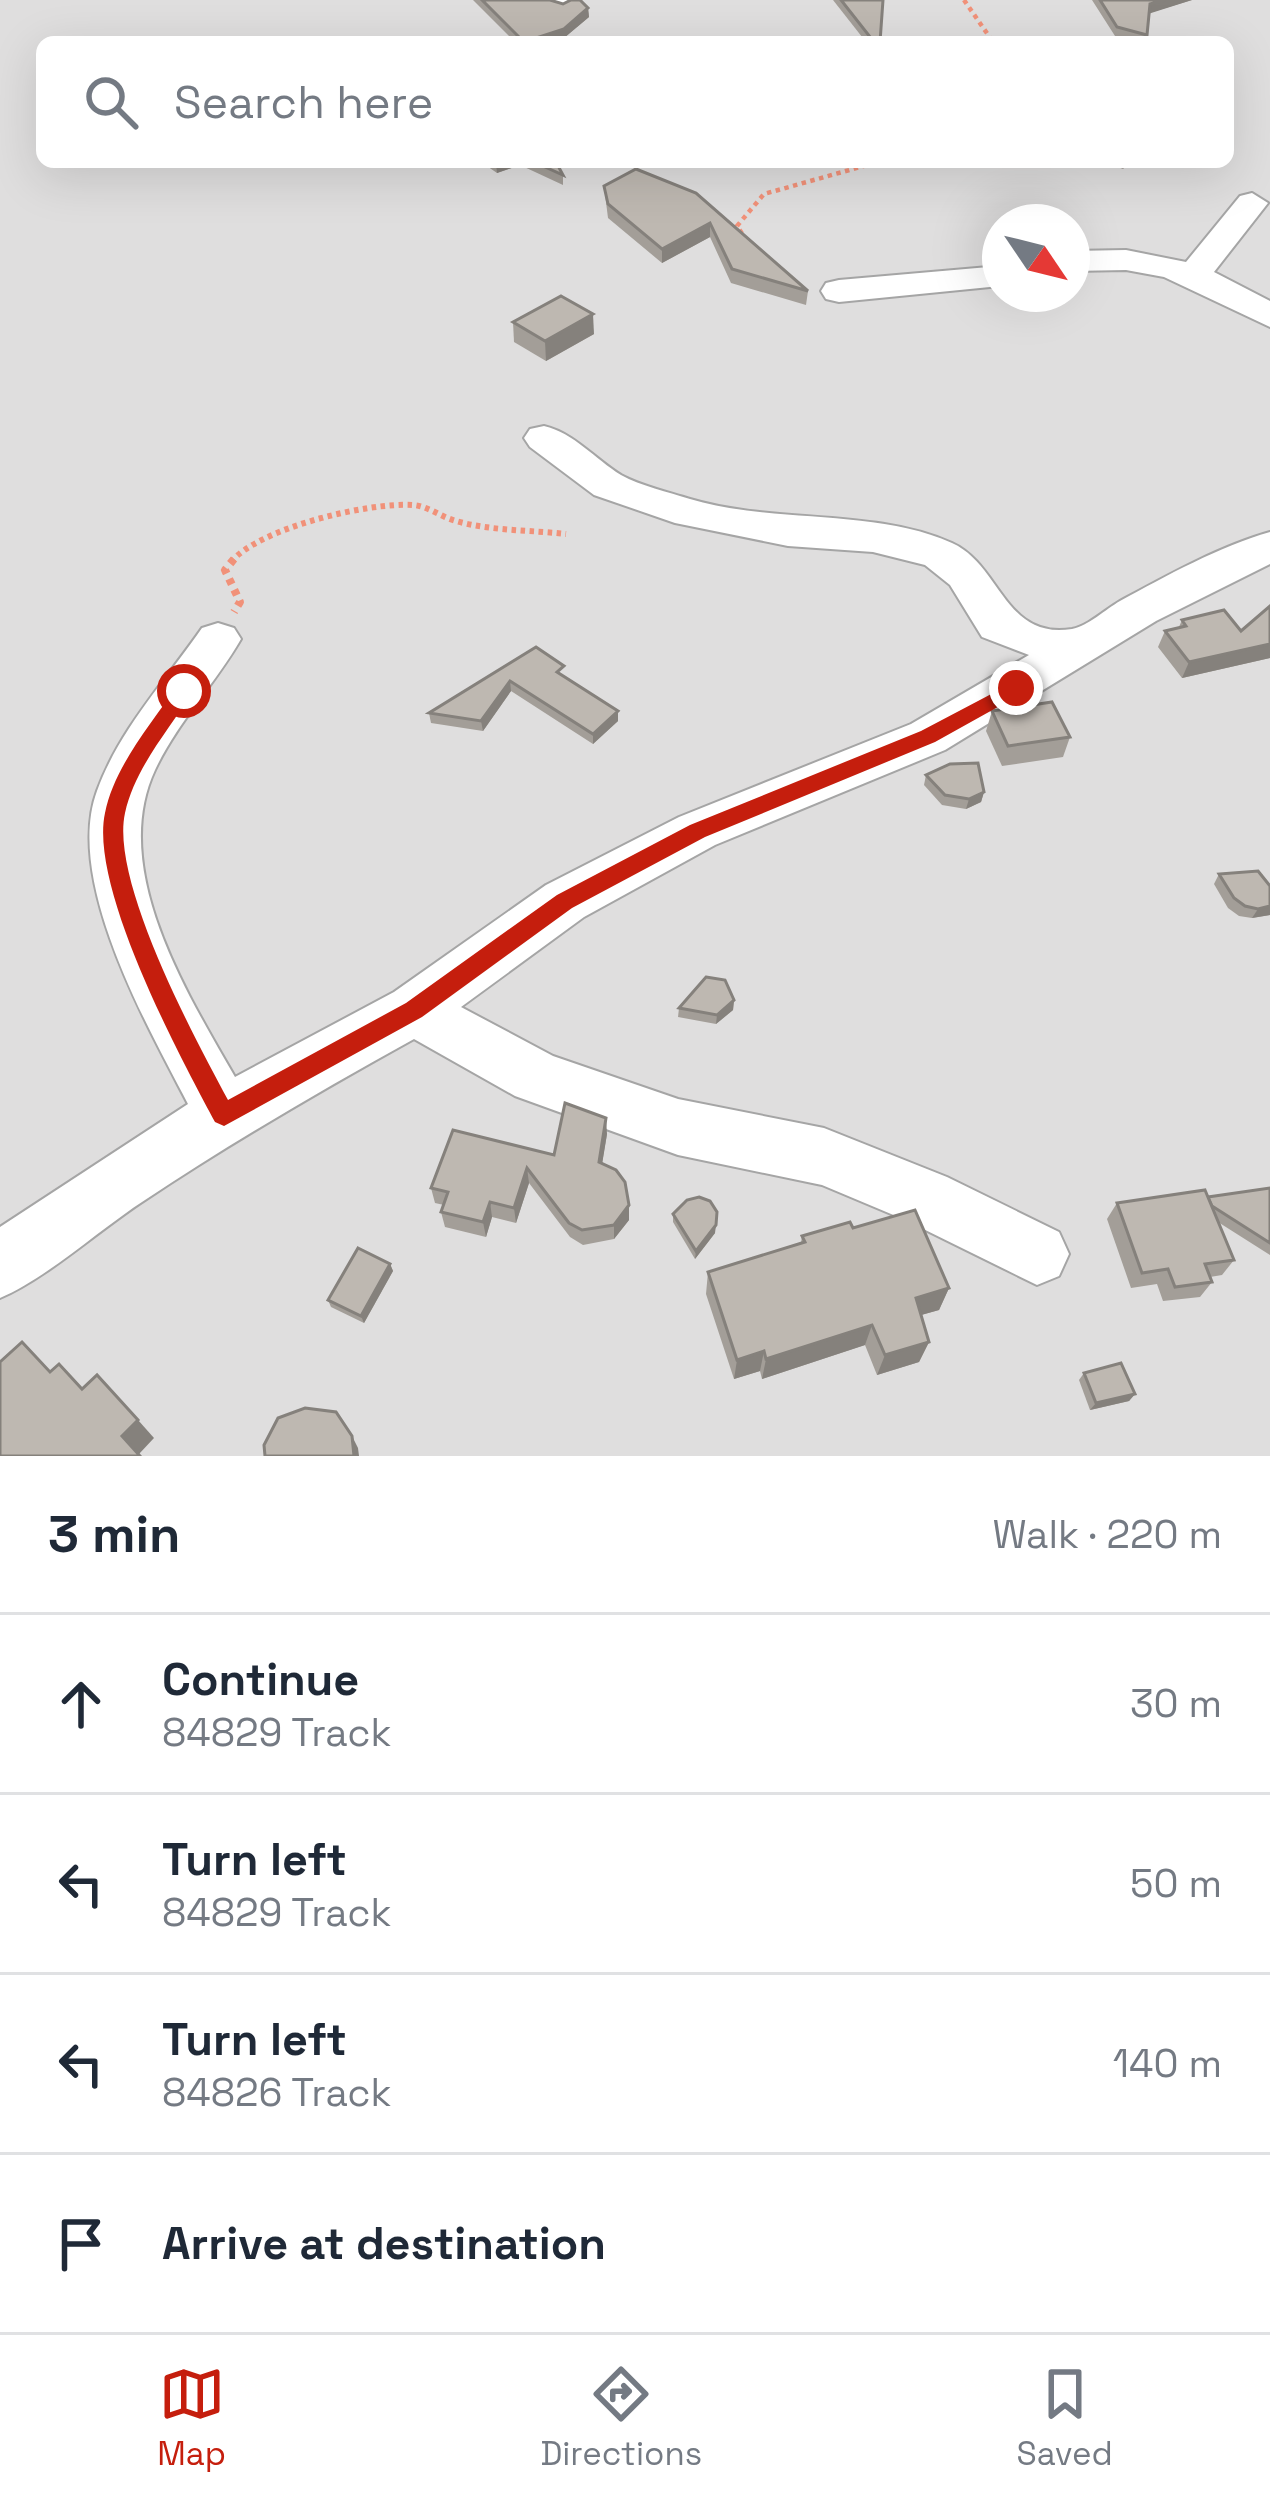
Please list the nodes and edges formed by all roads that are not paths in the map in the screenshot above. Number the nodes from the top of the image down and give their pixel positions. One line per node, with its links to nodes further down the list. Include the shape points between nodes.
1 (1252, 203): 3 (street)
2 (1090, 260): 3 (street, via 1132,259)
3 (1195, 273): 6 (street)
4 (982, 278): 5 (street)
5 (838, 291)
6 (1270, 316)
7 (544, 438): 10 (street, via 609,486 690,513 939,554 965,574 998,626)
8 (1270, 546): 10 (street)
9 (218, 639): 12 (street, via 141,753 115,811 112,849 189,1052)
10 (1082, 646): 11 (street, via 928,736 698,831 565,901)
11 (414, 1010): 12 (street); 13 (street, via 536,1077 678,1127 824,1157)
12 (224, 1114): 14 (street)
13 (1037, 1254)
14 (0, 1266)

